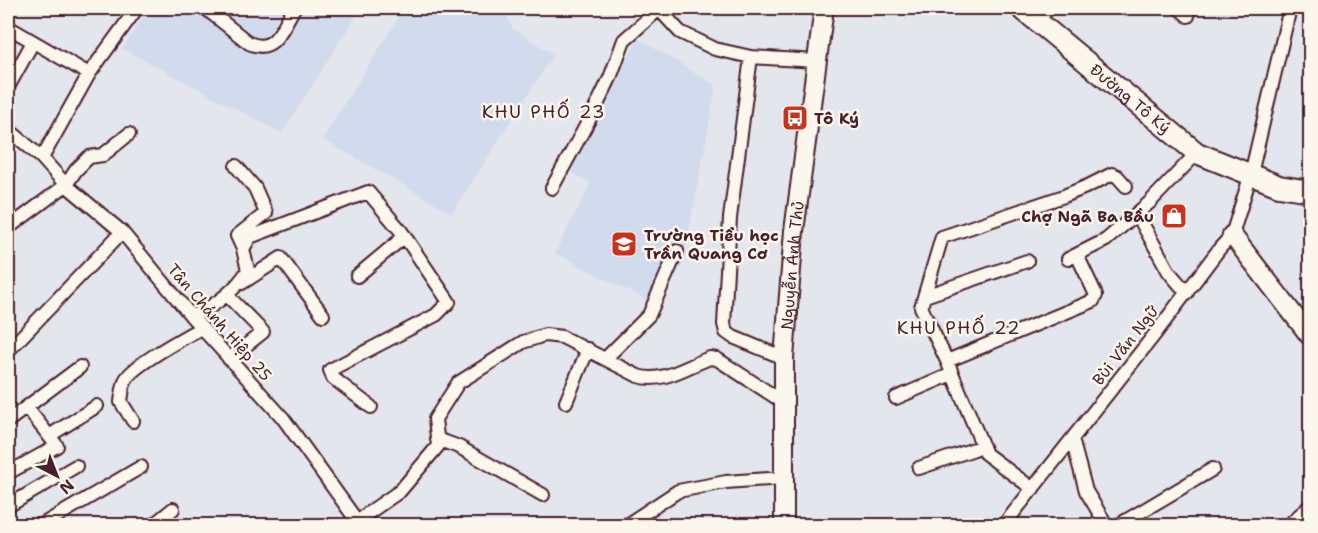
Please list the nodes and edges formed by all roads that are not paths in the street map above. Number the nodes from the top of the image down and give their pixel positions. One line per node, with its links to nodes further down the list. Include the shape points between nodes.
1 (137, 8): 13 (street)
2 (205, 8): 3 (street, via 257,46 275,40)
3 (294, 8)
4 (658, 8): 11 (street, via 680,32 715,49); 24 (street, via 624,40 596,109)
5 (824, 8): 12 (main road, Nguyễn Ảnh Thủ)
6 (1021, 8): 8 (main road, Đường Tô Ký)
7 (1290, 8): 20 (street, Bùi Văn Ngữ)
8 (1043, 14): 17 (main road, Đường Tô Ký)
9 (8, 27): 10 (street)
10 (33, 42): 13 (street); 14 (street)
11 (751, 57): 12 (street); 45 (street, via 730,218 724,324 733,337)
12 (816, 61): 45 (main road, Nguyễn Ảnh Thủ, via 794,231)
13 (89, 74): 18 (street)
14 (8, 87)
15 (8, 129): 18 (street, Tân Chánh Hiệp 25)
16 (129, 134): 22 (street, via 103,155 89,157)
17 (1197, 153): 20 (main road, Đường Tô Ký); 26 (street)
18 (42, 158): 22 (street, Tân Chánh Hiệp 25)
19 (236, 166): 31 (street, via 255,188 266,213 237,236)
20 (1251, 174): 21 (main road, Đường Tô Ký); 25 (main road, Đường Tô Ký, via 1279,186); 29 (street, Bùi Văn Ngữ)
21 (1311, 179)
22 (66, 185): 27 (street); 28 (street, Tân Chánh Hiệp 25)
23 (1126, 186): 38 (street, via 1112,174 1064,196 942,237)
24 (552, 188)
25 (1311, 191)
26 (1137, 214): 36 (street, via 1169,272); 48 (street, via 1106,240 1073,257 1096,296 1094,301)
27 (8, 228)
28 (122, 232): 40 (street, Tân Chánh Hiệp 25); 44 (street)
29 (1232, 235): 36 (street, Bùi Văn Ngữ); 42 (main road)
30 (405, 236): 31 (street, via 368,192 250,237); 34 (street); 55 (street, via 449,302 436,315 330,370 333,378)
31 (243, 249): 35 (street, via 248,270)
32 (677, 251): 47 (street, via 649,315)
33 (1026, 261): 38 (street)
34 (357, 276)
35 (239, 285): 37 (street); 39 (street, via 281,258)
36 (1187, 293): 61 (street, Bùi Văn Ngữ)
37 (227, 294): 40 (street); 46 (street, via 263,332)
38 (925, 296): 48 (street, via 921,307)
39 (323, 315)
40 (192, 317): 41 (street, Tân Chánh Hiệp 25)
41 (201, 328): 46 (street, Tân Chánh Hiệp 25); 58 (street, via 126,378 121,402)
42 (1311, 336)
43 (588, 349): 47 (street); 52 (street); 60 (street, via 554,335 523,342 458,383 435,419)
44 (8, 351)
45 (784, 358): 53 (main road, Nguyễn Ảnh Thủ)
46 (229, 359): 75 (street, Tân Chánh Hiệp 25, via 283,418)
47 (605, 359): 53 (street, via 648,379 658,379 710,358 717,359)
48 (947, 361): 50 (street)
49 (80, 367): 56 (street)
50 (952, 374): 51 (street); 62 (street)
51 (896, 398)
52 (566, 402)
53 (783, 402): 68 (main road, Nguyễn Ảnh Thủ)
54 (97, 406): 59 (street)
55 (371, 407)
56 (27, 408): 57 (street); 59 (street)
57 (8, 421)
58 (133, 421)
59 (49, 436): 67 (street, via 57,446)
60 (437, 439): 70 (street, via 459,447); 75 (street, via 438,446 399,491)
61 (1072, 439): 69 (street, Bùi Văn Ngữ); 81 (street, via 1086,491)
62 (983, 447): 65 (street); 69 (street, via 986,454)
63 (76, 466): 71 (street)
64 (141, 467): 74 (street)
65 (919, 468)
66 (1213, 469): 82 (street)
67 (8, 473)
68 (783, 478): 78 (street, via 726,482 678,491); 79 (main road, Nguyễn Ảnh Thủ)
69 (1033, 489): 80 (street, Bùi Văn Ngữ)
70 (543, 495)
71 (8, 506)
72 (1311, 506): 83 (street)
73 (173, 509): 77 (street)
74 (61, 521): 76 (street)
75 (356, 523)
76 (40, 525)
77 (152, 525)
78 (625, 525)
79 (784, 525)
80 (1003, 525)
81 (1107, 525)
82 (1117, 525)
83 (1287, 525)

